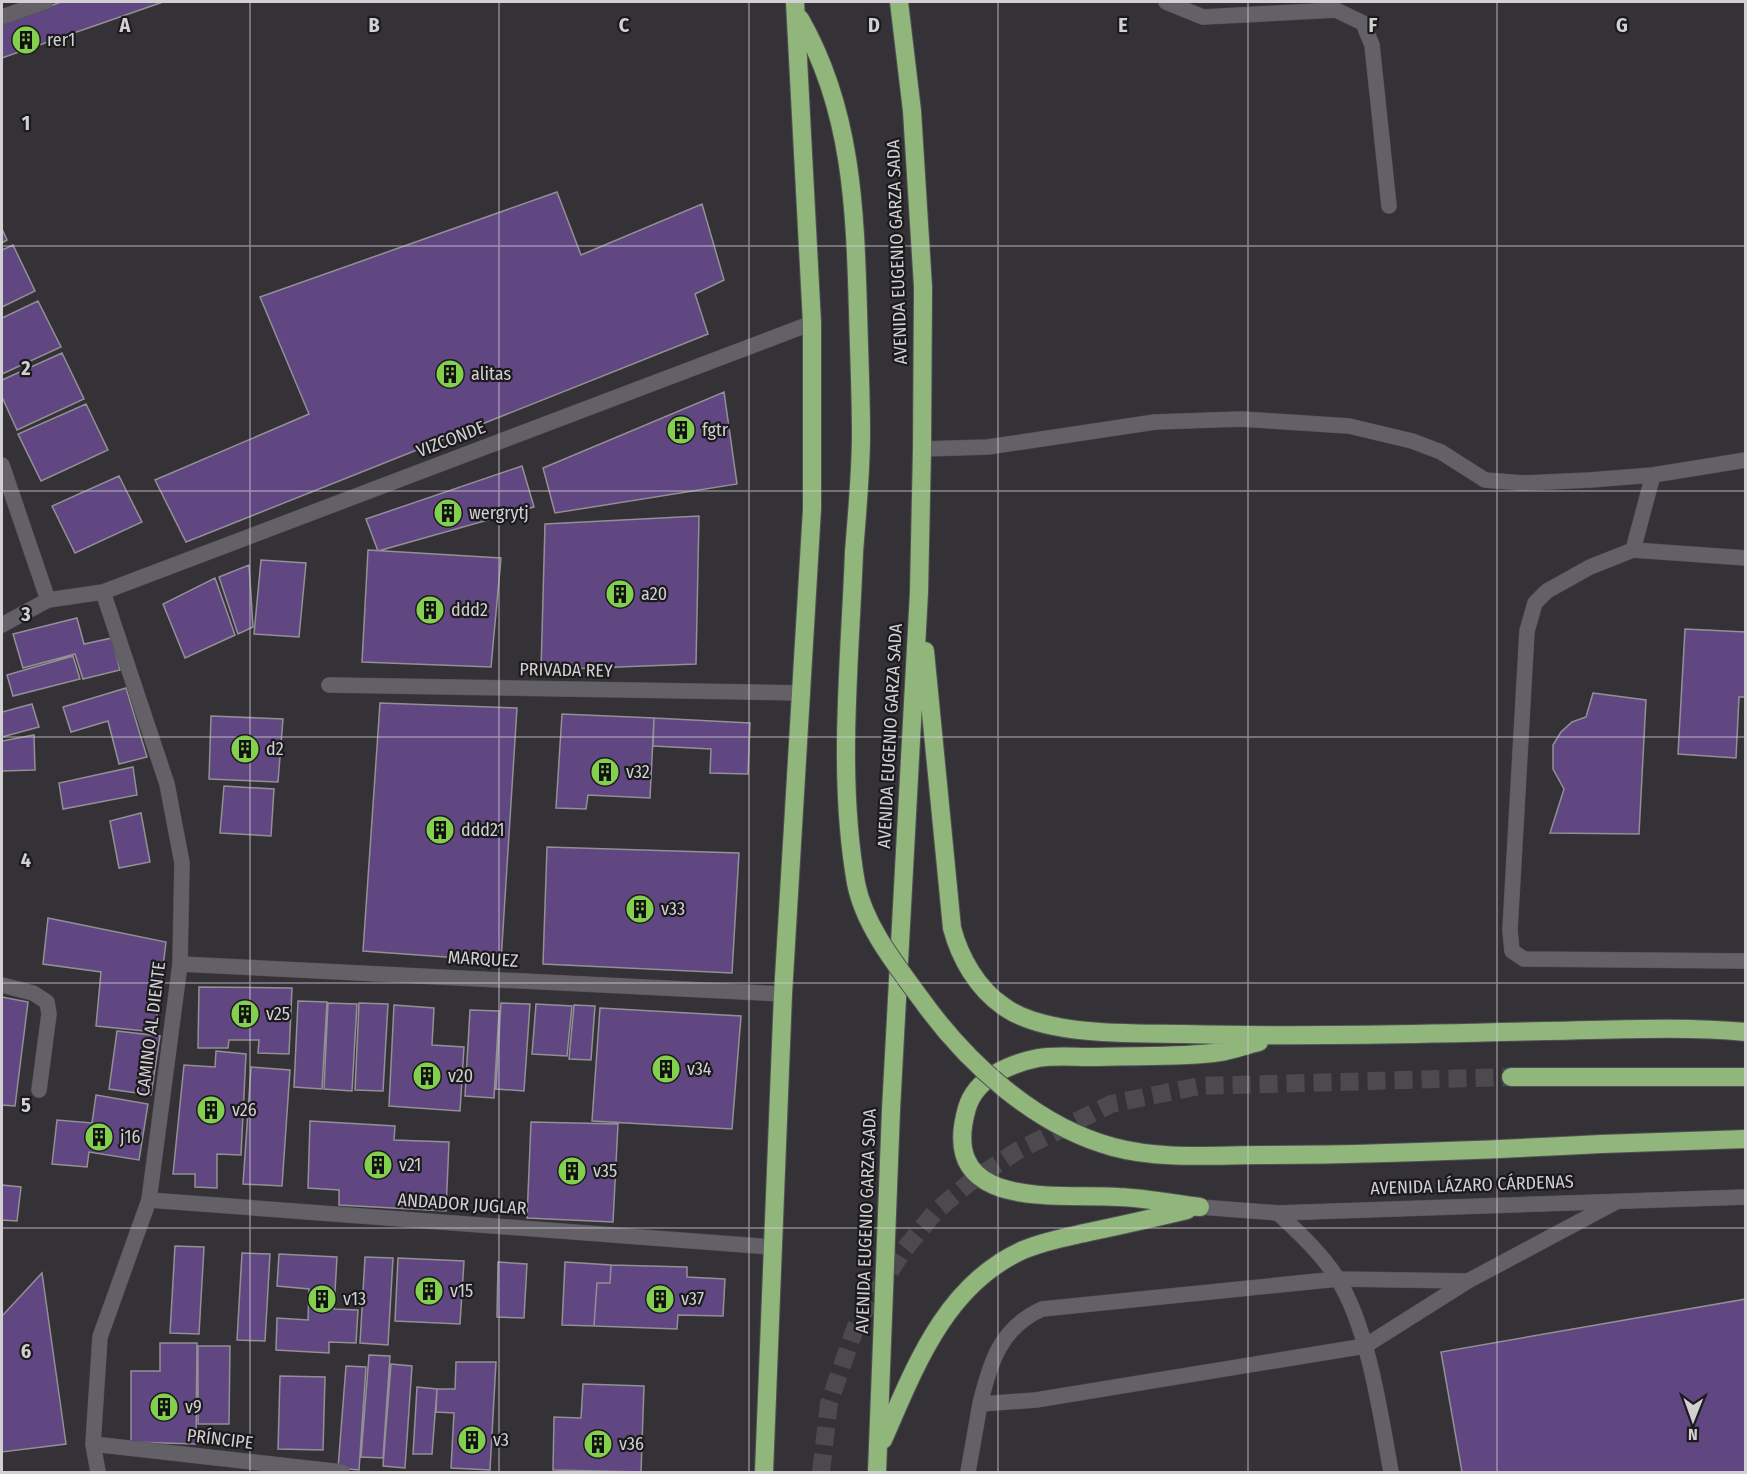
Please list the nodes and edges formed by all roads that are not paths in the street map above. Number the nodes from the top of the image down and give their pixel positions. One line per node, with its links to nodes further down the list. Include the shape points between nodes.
1 (45, 2): 5 (street)
2 (899, 2): 8 (highway, AVENIDA EUGENIO GARZA SADA, via 912,111 922,276)
3 (1166, 2): 6 (street, via 1203,17 1336,10 1363,22 1372,45)
4 (796, 8): 7 (highway); 29 (highway, bridge, via 825,68 839,114 855,221 861,435 847,736 848,813 857,887 870,920 932,1014 983,1072 1040,1114 1112,1147 1152,1154 1356,1155)
5 (2, 17)
6 (1389, 206)
7 (812, 323): 14 (street, VIZCONDE); 19 (highway, via 812,509)
8 (922, 449): 11 (street, via 988,447 1155,422 1241,419 1349,426 1412,441 1440,452 1485,480 1523,483); 15 (highway, AVENIDA EUGENIO GARZA SADA)
9 (1746, 460): 11 (street)
10 (2, 465): 16 (street)
11 (1653, 475): 12 (street)
12 (1633, 550): 13 (street); 20 (street, via 1590,567 1547,591 1535,603 1527,631 1512,951 1524,959)
13 (1746, 558)
14 (103, 592): 16 (street, VIZCONDE); 21 (street, CAMINO AL DIENTE, via 166,784 182,862)
15 (919, 592): 25 (highway, via 952,928 958,952 981,986 1003,1007 1056,1026 1096,1032); 41 (highway, AVENIDA EUGENIO GARZA SADA, via 891,1110)
16 (48, 600): 17 (street)
17 (2, 625)
18 (329, 685): 19 (street, PRIVADA REY)
19 (803, 693): 23 (highway)
20 (1746, 961)
21 (180, 964): 23 (street, MARQUEZ); 31 (street, CAMINO AL DIENTE)
22 (2, 985): 28 (street, via 33,993 47,1002 49,1014)
23 (783, 994): 35 (highway)
24 (1746, 1032): 25 (highway, via 1626,1030)
25 (1278, 1036): 33 (highway, via 1220,1052 1038,1058 1001,1070 976,1089 968,1104 962,1149 982,1179 998,1188 1024,1195 1121,1197)
26 (1510, 1077): 27 (highway)
27 (1744, 1077)
28 (39, 1090)
29 (1746, 1139)
30 (1746, 1197): 32 (street, AVENIDA LÁZARO CÁRDENAS)
31 (150, 1200): 35 (street, ANDADOR JUGLAR); 40 (street, CAMINO AL DIENTE, via 100,1337)
32 (1616, 1202): 34 (street, AVENIDA LÁZARO CÁRDENAS); 37 (street)
33 (1200, 1207): 34 (street, AVENIDA LÁZARO CÁRDENAS); 41 (highway, via 1047,1242 1000,1263 951,1308 930,1338)
34 (1278, 1213): 36 (street, via 1317,1251)
35 (772, 1247): 44 (highway)
36 (1338, 1279): 37 (street); 38 (street); 39 (street, via 1042,1309 1010,1330 989,1367)
37 (1468, 1281): 38 (street)
38 (1365, 1346): 39 (street, via 1036,1400); 47 (street)
39 (980, 1404): 46 (street)
40 (93, 1444): 42 (street, CAMINO AL DIENTE); 43 (street, PRÍNCIPE)
41 (879, 1450): 45 (highway, AVENIDA EUGENIO GARZA SADA)
42 (98, 1473)
43 (342, 1473)
44 (764, 1473)
45 (877, 1473)
46 (968, 1473)
47 (1392, 1473)

